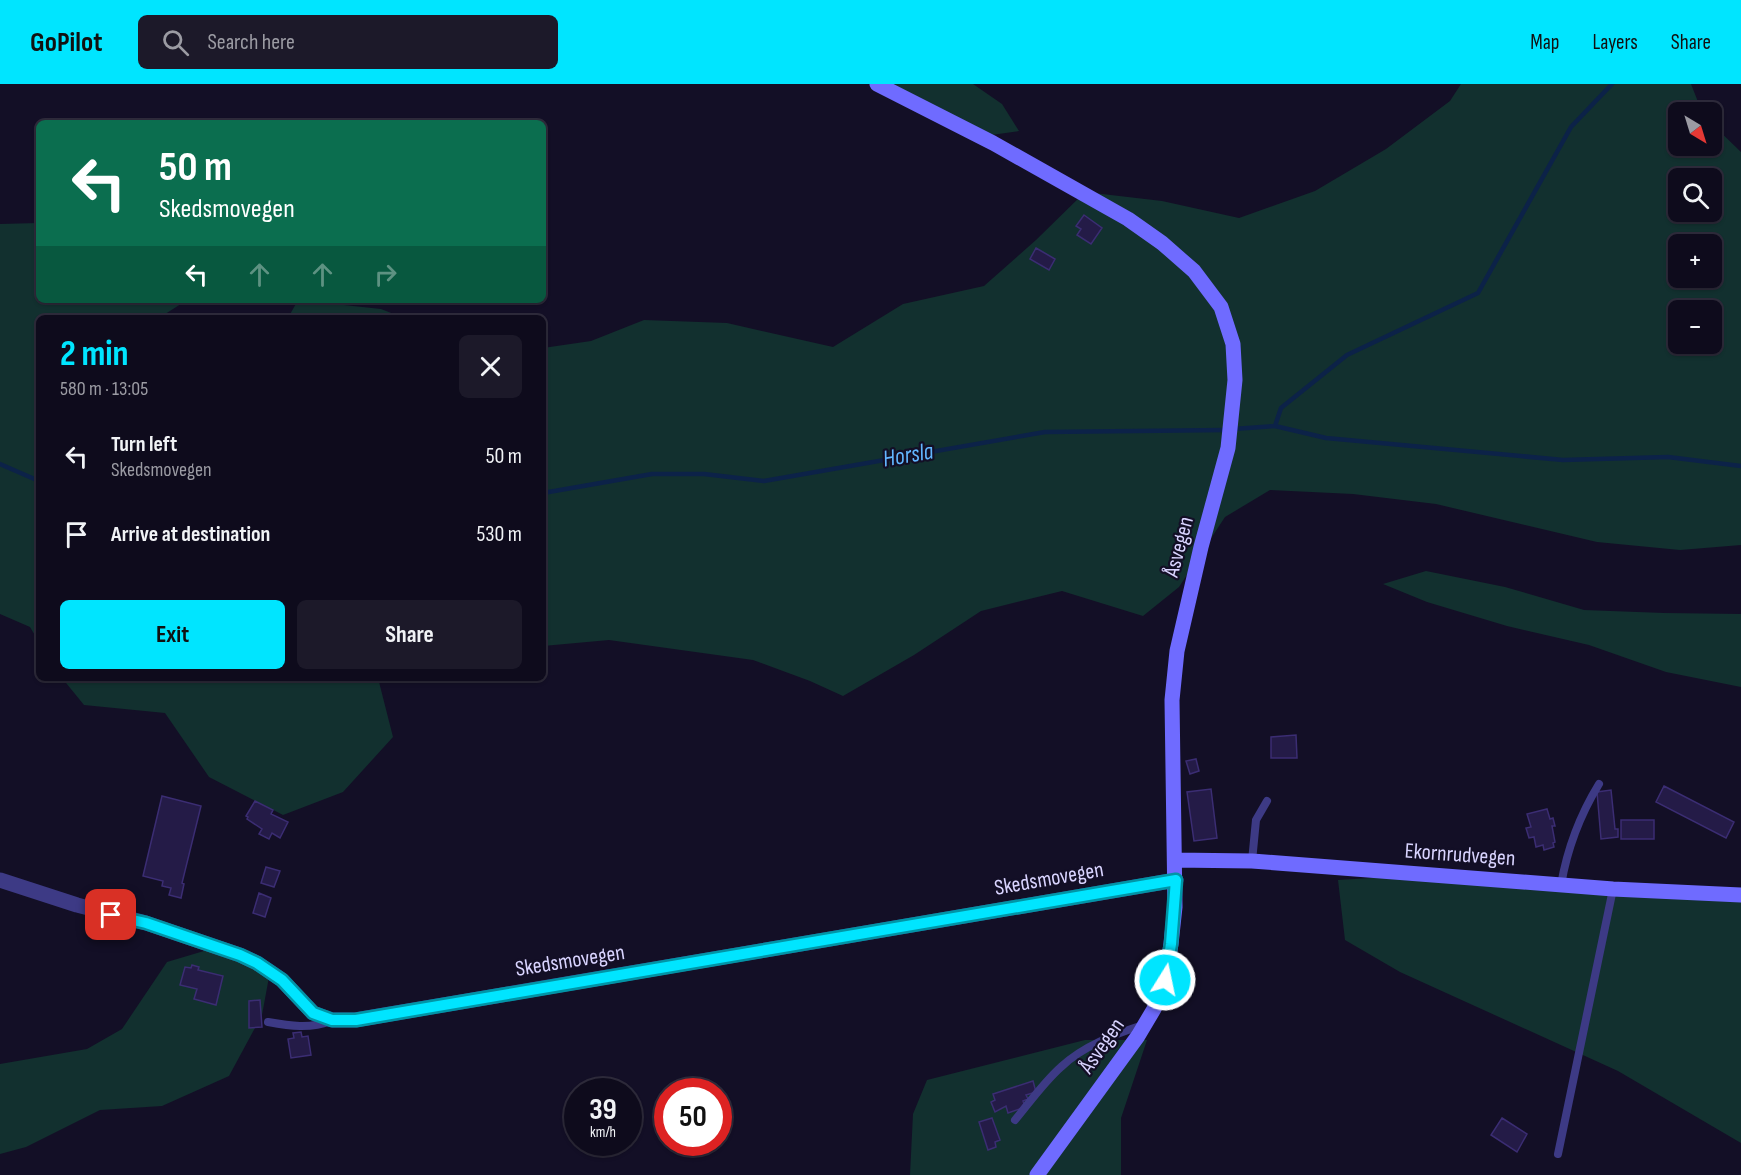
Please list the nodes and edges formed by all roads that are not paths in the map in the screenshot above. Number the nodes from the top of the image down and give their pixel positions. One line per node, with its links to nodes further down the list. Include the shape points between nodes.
1 (884, 86): 4 (main road, Åsvegen, via 1128,219 1194,271 1221,307 1233,344 1233,411 1222,475 1177,651 1172,700)
2 (1599, 784): 8 (lane, via 1575,833)
3 (1266, 801): 5 (lane, via 1256,820)
4 (1175, 860): 5 (main road, Ekornrudvegen); 7 (main road, Åsvegen)
5 (1252, 861): 8 (main road, Ekornrudvegen)
6 (0, 880): 11 (street, via 240,955 282,980 313,1013)
7 (1176, 880): 11 (street, Skedsmovegen, via 396,1014); 13 (main road, Åsvegen, via 1165,980)
8 (1561, 885): 9 (main road, Ekornrudvegen)
9 (1613, 889): 10 (main road, Ekornrudvegen); 15 (lane)
10 (1741, 895)
11 (332, 1020): 12 (lane, via 317,1026)
12 (268, 1022)
13 (1145, 1024): 14 (lane, via 1077,1053 1060,1067); 16 (main road, Åsvegen)
14 (1016, 1120)
15 (1558, 1154)
16 (1037, 1175)

